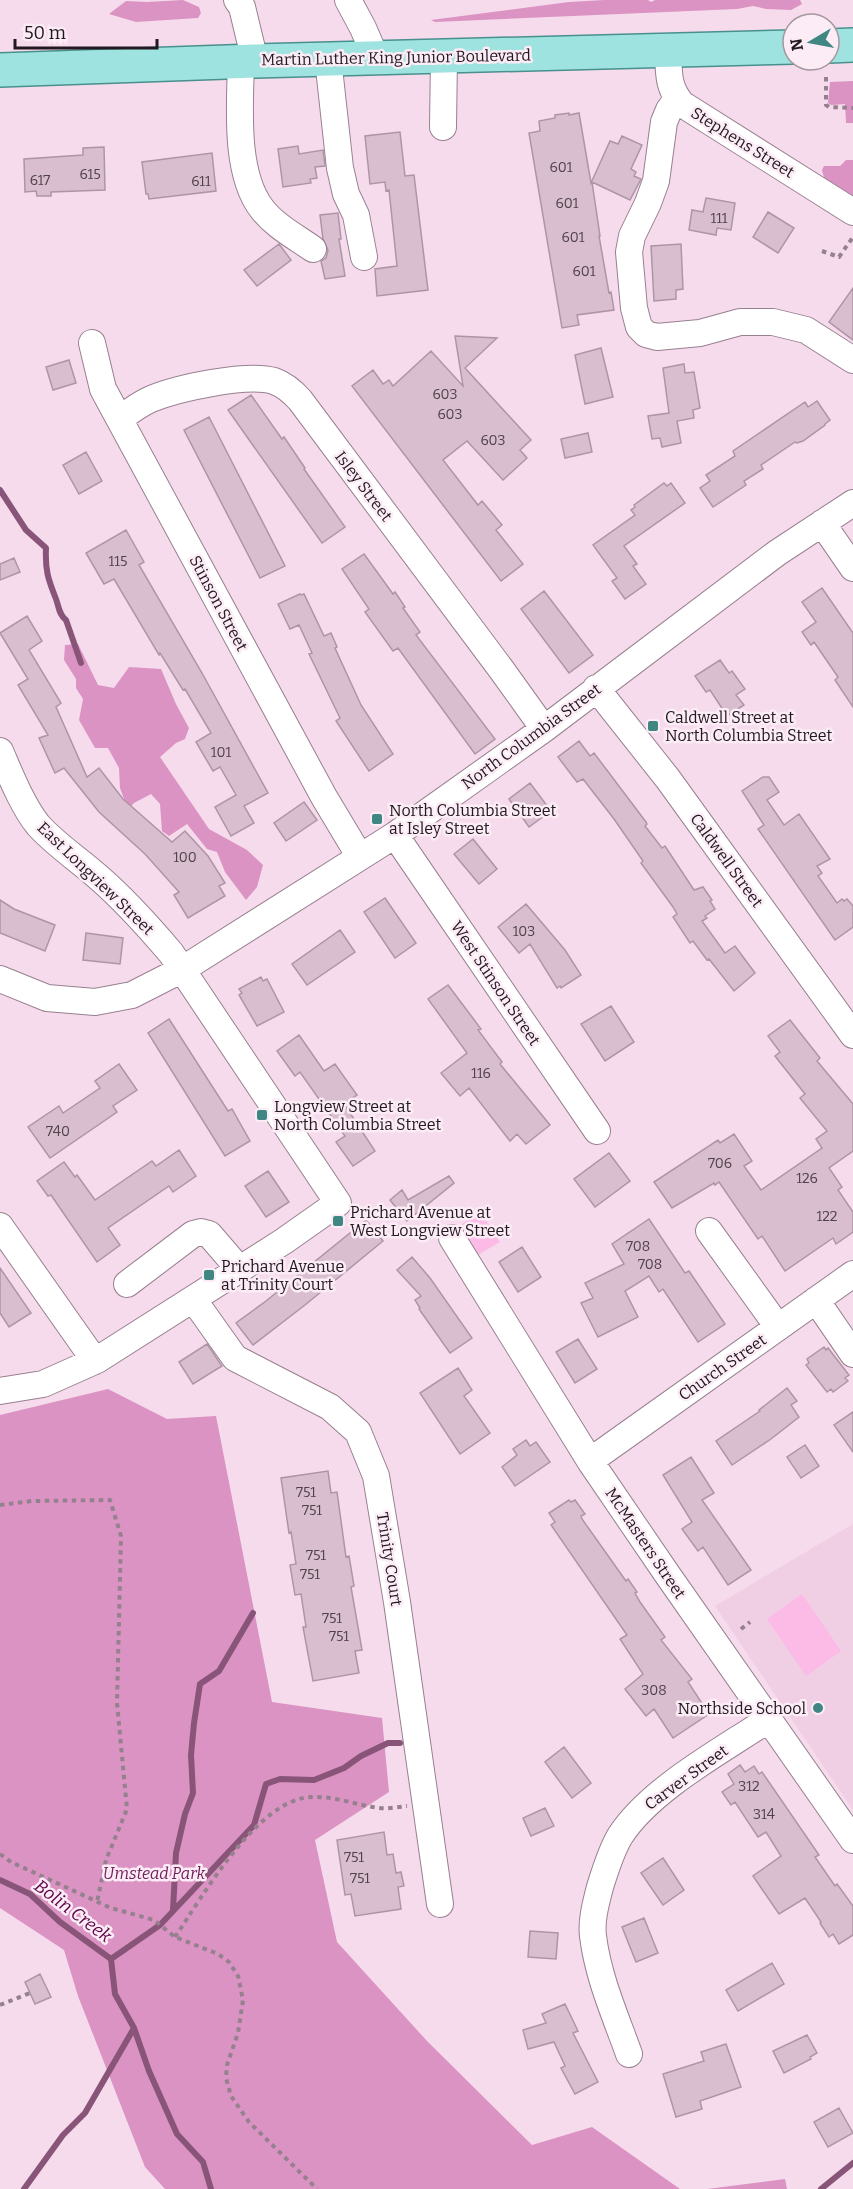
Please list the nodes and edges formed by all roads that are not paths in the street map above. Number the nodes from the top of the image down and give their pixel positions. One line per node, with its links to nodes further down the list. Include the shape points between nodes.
1 (237, 0): 8 (street, via 242,7)
2 (348, 0): 6 (street)
3 (781, 47): 4 (main road, Martin Luther King Junior Boulevard)
4 (668, 51): 5 (main road, Martin Luther King Junior Boulevard); 10 (street, Stephens Street, via 669,82)
5 (444, 56): 6 (main road, Martin Luther King Junior Boulevard); 11 (street)
6 (376, 58): 7 (main road, Martin Luther King Junior Boulevard)
7 (328, 59): 8 (main road, Martin Luther King Junior Boulevard); 14 (street, via 340,168 356,215)
8 (248, 61): 9 (main road, Martin Luther King Junior Boulevard); 13 (street, via 244,160 250,190 280,226)
9 (0, 70)
10 (677, 99): 12 (street, Stephens Street); 16 (street, via 664,122 656,181 629,252 639,327 657,337 700,333 740,322 772,322 806,330)
11 (443, 127)
12 (853, 212)
13 (313, 249)
14 (364, 257)
15 (92, 343): 17 (street, Stinson Street, via 104,389)
16 (853, 360)
17 (120, 418): 22 (street, Isley Street, via 166,394 230,381 260,378 289,388); 25 (street, Stinson Street)
18 (853, 503): 19 (street, North Columbia Street)
19 (822, 524): 20 (street); 21 (street, North Columbia Street)
20 (853, 568)
21 (596, 688): 22 (street, North Columbia Street); 28 (street, Caldwell Street, via 668,779)
22 (544, 729): 24 (street, North Columbia Street)
23 (0, 751): 26 (street, East Longview Street, via 37,823 143,921)
24 (395, 835): 25 (street, North Columbia Street); 29 (street, West Stinson Street)
25 (360, 857): 26 (street, North Columbia Street)
26 (183, 969): 27 (street, North Columbia Street, via 132,995 95,1002 48,998); 33 (street, East Longview Street, via 338,1203)
27 (0, 979)
28 (853, 1035)
29 (597, 1131)
30 (0, 1226): 40 (street)
31 (709, 1231): 38 (street)
32 (452, 1238): 42 (street, McMasters Street)
33 (240, 1270): 35 (street, via 210,1234 201,1232); 36 (street)
34 (853, 1274): 37 (street, Church Street)
35 (127, 1284)
36 (193, 1299): 40 (street); 45 (street, Trinity Court, via 235,1358 330,1407 358,1432 376,1476)
37 (816, 1300): 38 (street, Church Street); 39 (street)
38 (778, 1327): 42 (street, Church Street)
39 (853, 1354)
40 (94, 1361): 41 (street, via 43,1384)
41 (0, 1391)
42 (590, 1461): 43 (street, McMasters Street)
43 (769, 1719): 44 (street, McMasters Street); 46 (street, Carver Street, via 676,1781 640,1811 619,1837 603,1875 593,1935 603,1982)
44 (853, 1840)
45 (440, 1904)
46 (629, 2054)

